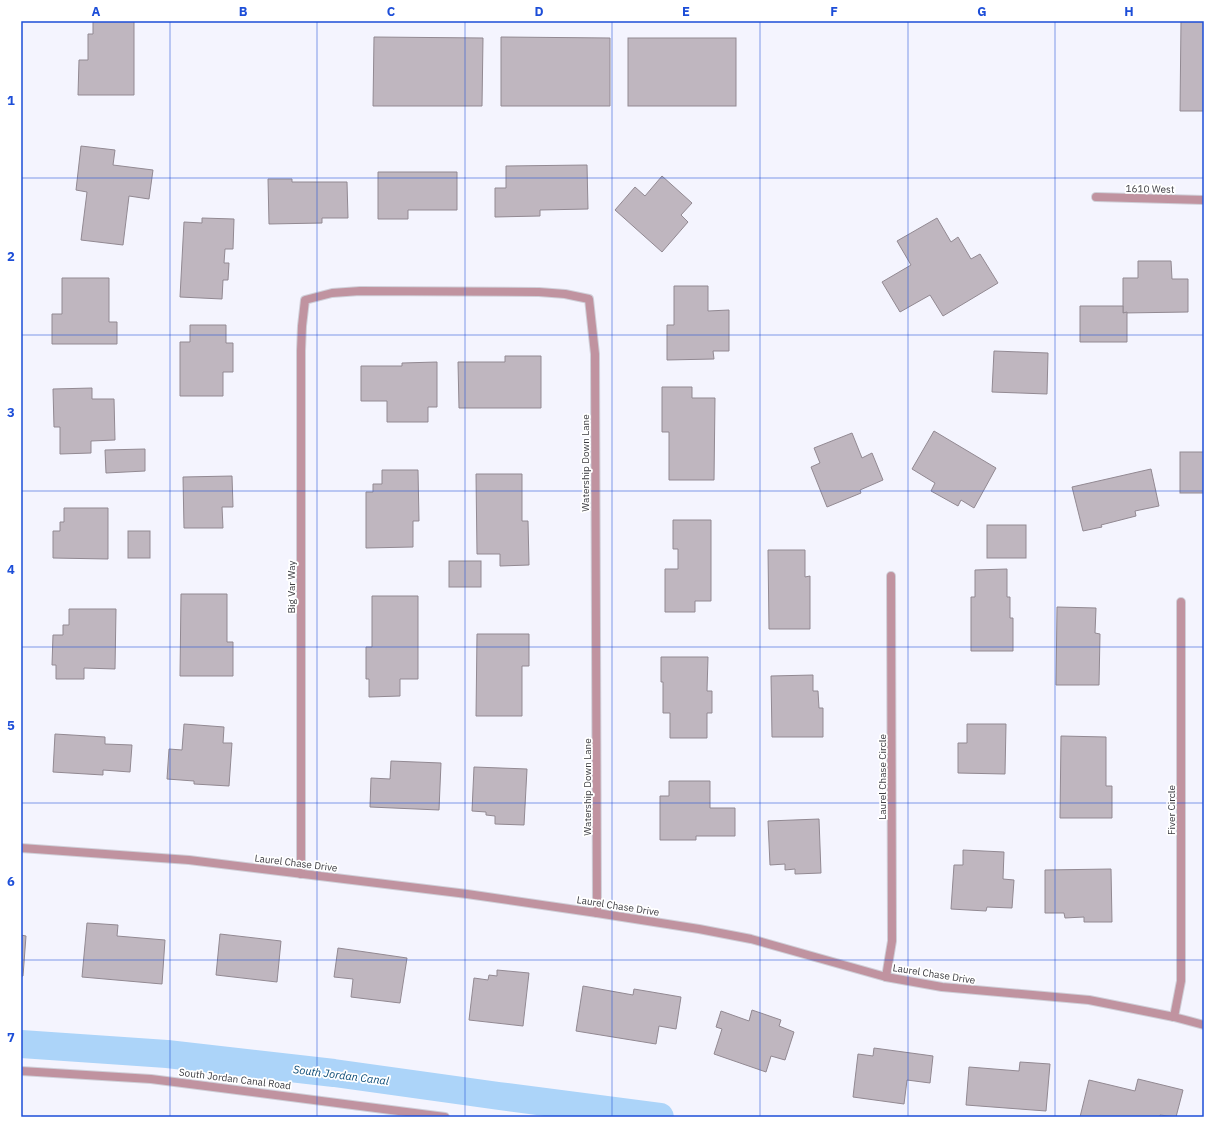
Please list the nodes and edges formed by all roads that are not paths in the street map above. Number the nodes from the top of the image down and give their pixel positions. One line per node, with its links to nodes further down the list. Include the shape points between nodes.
1 (1096, 197): 2 (street, 1610 West)
2 (1204, 200)
3 (305, 300): 7 (street, Big Var Way, via 301,351); 8 (street, Watership Down Lane, via 332,293 360,291 539,292 589,299 594,354)
4 (891, 576): 9 (street, Laurel Chase Circle, via 892,940)
5 (1181, 602): 10 (street, Fiver Circle, via 1181,981)
6 (21, 848): 7 (street, Laurel Chase Drive, via 189,860)
7 (301, 874): 8 (street, Laurel Chase Drive)
8 (597, 913): 9 (street, Laurel Chase Drive, via 751,939)
9 (886, 977): 10 (street, Laurel Chase Drive, via 942,987 1089,1000)
10 (1174, 1017): 11 (street, Laurel Chase Drive)
11 (1204, 1025)
12 (21, 1071): 13 (street, South Jordan Canal Road, via 151,1079)
13 (445, 1117)

